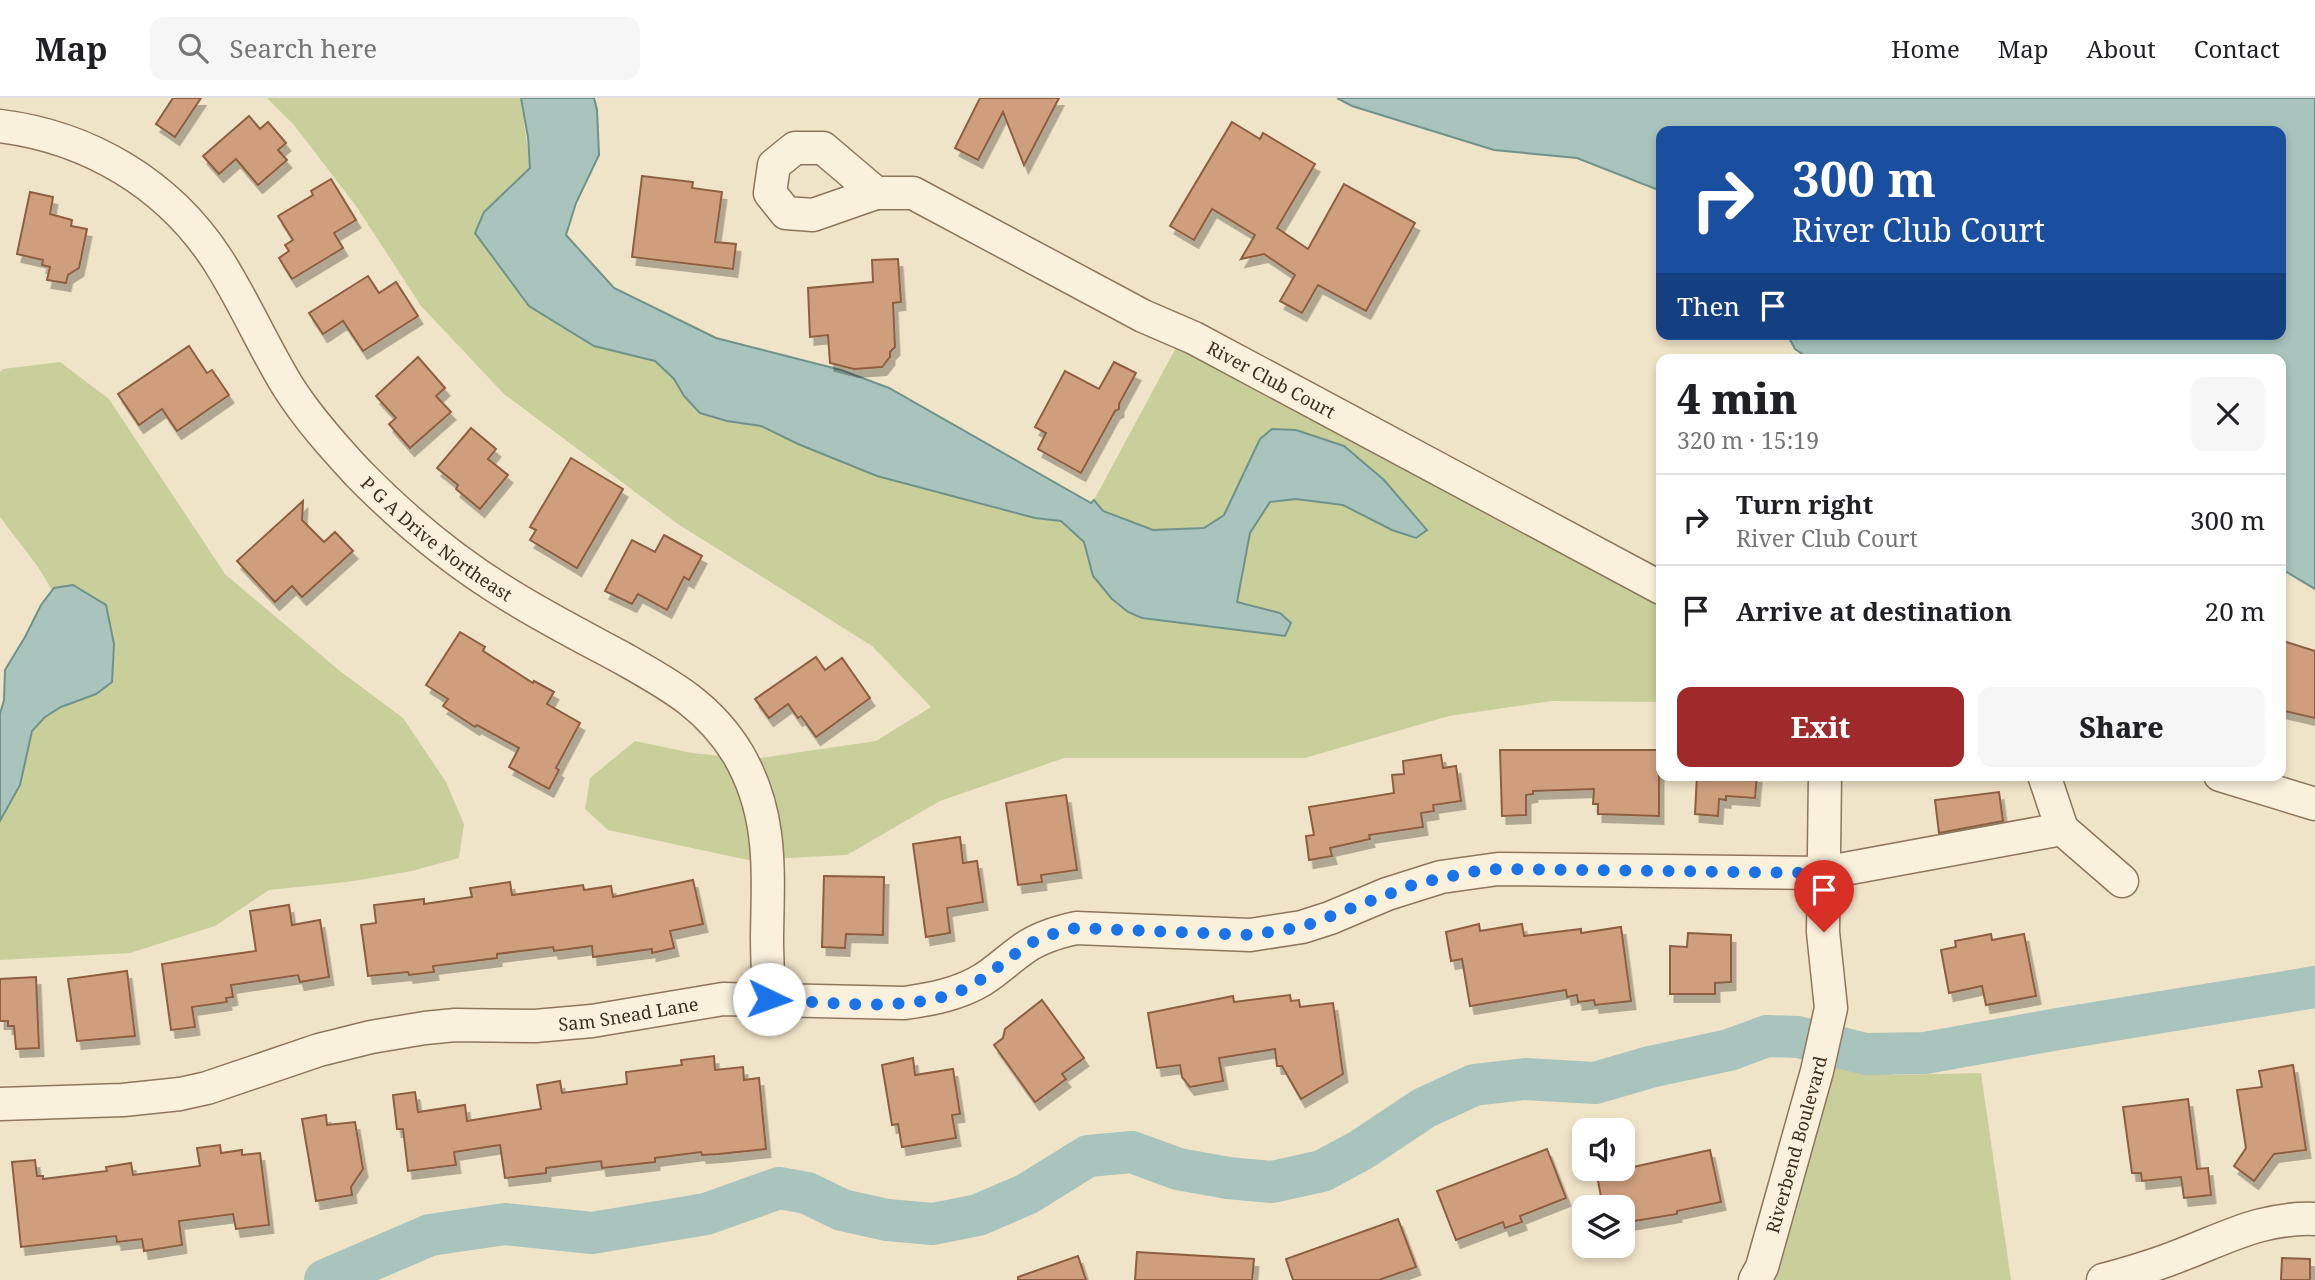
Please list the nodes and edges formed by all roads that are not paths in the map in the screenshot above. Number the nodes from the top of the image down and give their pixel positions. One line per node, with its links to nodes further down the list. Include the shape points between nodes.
1 (0, 127): 11 (street, P G A Drive Northeast, via 88,149 152,187 186,219 218,261 288,386 320,430 401,515 509,595 678,690 719,728 752,781 766,831)
2 (876, 193): 3 (street, River Club Court, via 913,194 1143,316 1194,338)
3 (1656, 585)
4 (1825, 781): 9 (street)
5 (2046, 781): 8 (street)
6 (2240, 781): 7 (street)
7 (2315, 804)
8 (2062, 830): 9 (street, Sam Snead Lane); 10 (street)
9 (1823, 873): 11 (street, Sam Snead Lane, via 1470,872 1415,884 1330,918 1277,932 1250,935 1090,928 1051,934 982,980 935,999 905,1003); 15 (street, Riverbend Boulevard, via 1831,1009)
10 (2122, 881)
11 (769, 999): 12 (street, Sam Snead Lane, via 696,1002 547,1025 425,1028 319,1051 180,1094)
12 (0, 1104)
13 (2315, 1219): 14 (street, via 2264,1222)
14 (2139, 1275): 16 (street)
15 (1768, 1276)
16 (2103, 1280)

